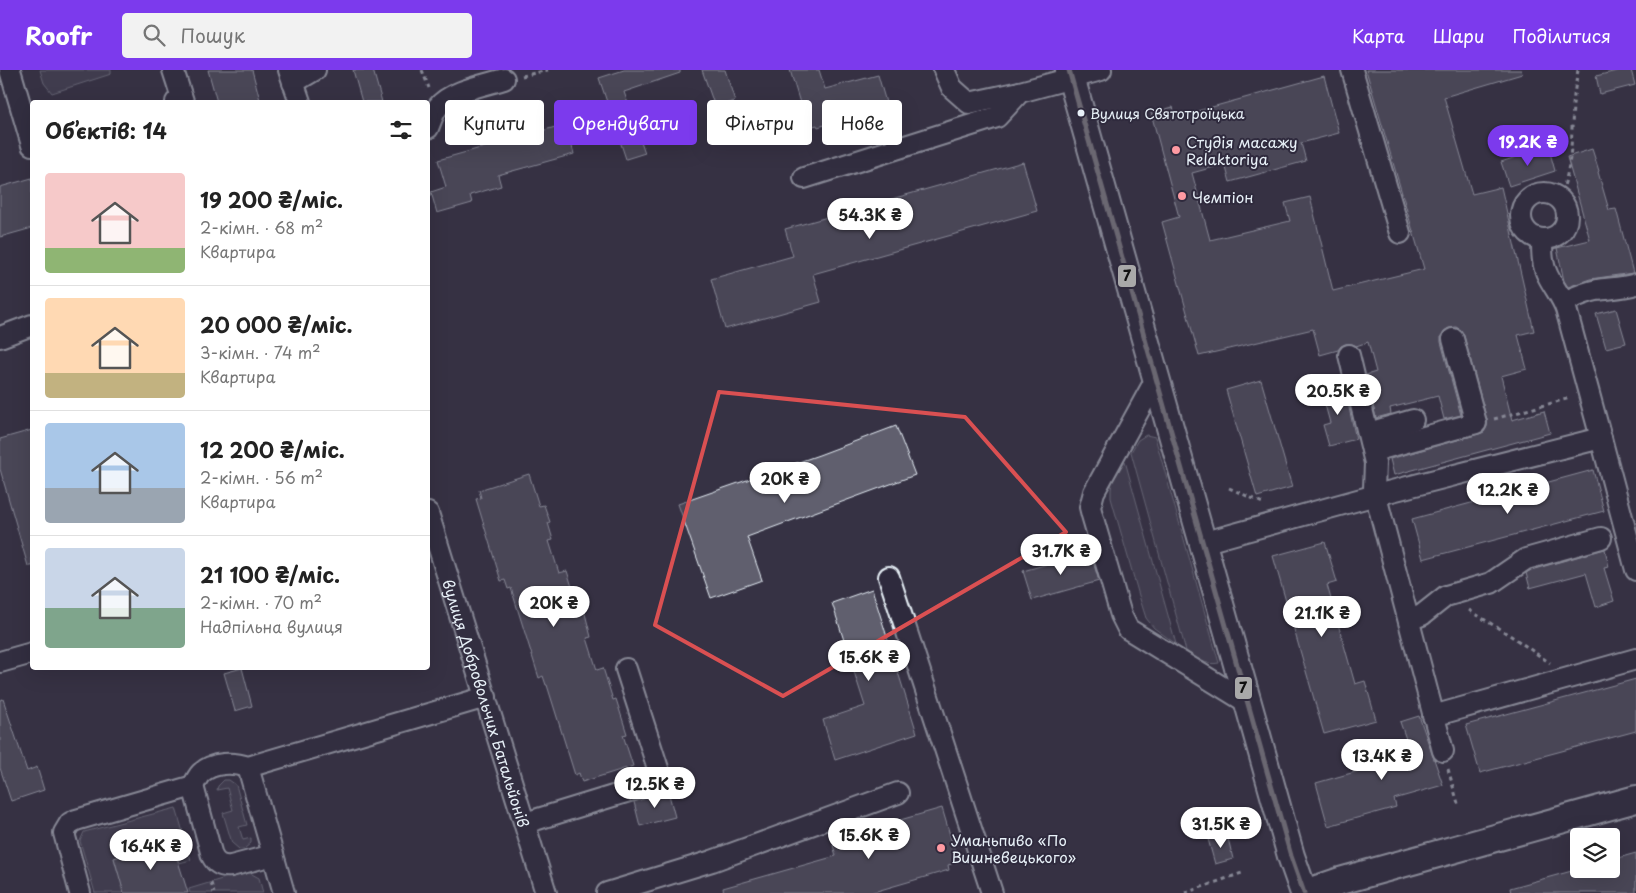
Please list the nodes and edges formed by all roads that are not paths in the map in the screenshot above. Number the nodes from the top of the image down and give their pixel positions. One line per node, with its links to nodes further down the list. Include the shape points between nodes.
1 (10, 70): 14 (street)
2 (174, 70): 11 (street)
3 (315, 70): 8 (street)
4 (944, 70): 10 (street, via 952,88 969,102)
5 (1102, 70): 7 (street)
6 (1352, 70): 16 (street)
7 (1070, 74): 10 (street); 24 (main road)
8 (291, 76): 12 (street)
9 (504, 80): 13 (street, via 445,100)
10 (1020, 92): 15 (street, via 997,117)
11 (183, 100)
12 (299, 100)
13 (430, 124)
14 (30, 138)
15 (804, 178)
16 (1400, 233)
17 (1542, 240): 17 (street, via 1558,235 1567,214 1560,200 1545,193 1537,194 1524,204 1520,220 1528,234); 19 (street, via 1547,275)
18 (1636, 284): 19 (street, via 1582,293)
19 (1564, 302): 26 (street)
20 (30, 326): 21 (street)
21 (0, 337)
22 (1453, 339): 27 (street, via 1476,423)
23 (1349, 355): 27 (street)
24 (1156, 379): 31 (main road); 40 (street, via 1094,492 1090,507 1092,515 1121,616 1128,628)
25 (1413, 420): 27 (street)
26 (1601, 438): 28 (street); 32 (street)
27 (1370, 442): 28 (street, via 1376,470)
28 (1376, 495): 31 (street); 34 (street)
29 (430, 519): 39 (street, вулиця Добровольчих Батальйонів)
30 (1602, 538): 34 (street, via 1526,559 1491,583 1446,596 1422,616)
31 (1202, 542): 40 (main road)
32 (1636, 570)
33 (889, 577): 53 (street)
34 (1408, 620): 41 (street)
35 (30, 654): 37 (street)
36 (1636, 659): 41 (street)
37 (0, 662)
38 (626, 669): 47 (street, via 662,781)
39 (486, 697): 43 (street); 47 (street, вулиця Добровольчих Батальйонів)
40 (1248, 703): 54 (main road)
41 (1433, 716): 42 (street)
42 (1443, 751)
43 (248, 767): 44 (street, via 232,763 209,768); 48 (street)
44 (193, 786): 48 (street, via 212,856 219,865 231,866); 49 (street, via 70,823 64,833)
45 (898, 793): 52 (street, via 712,861)
46 (1636, 799): 54 (main road, via 1340,880)
47 (525, 823): 51 (street, вулиця Добровольчих Батальйонів)
48 (273, 855): 50 (street)
49 (80, 893)
50 (284, 893)
51 (546, 893)
52 (607, 893)
53 (992, 893)
54 (1305, 893)

